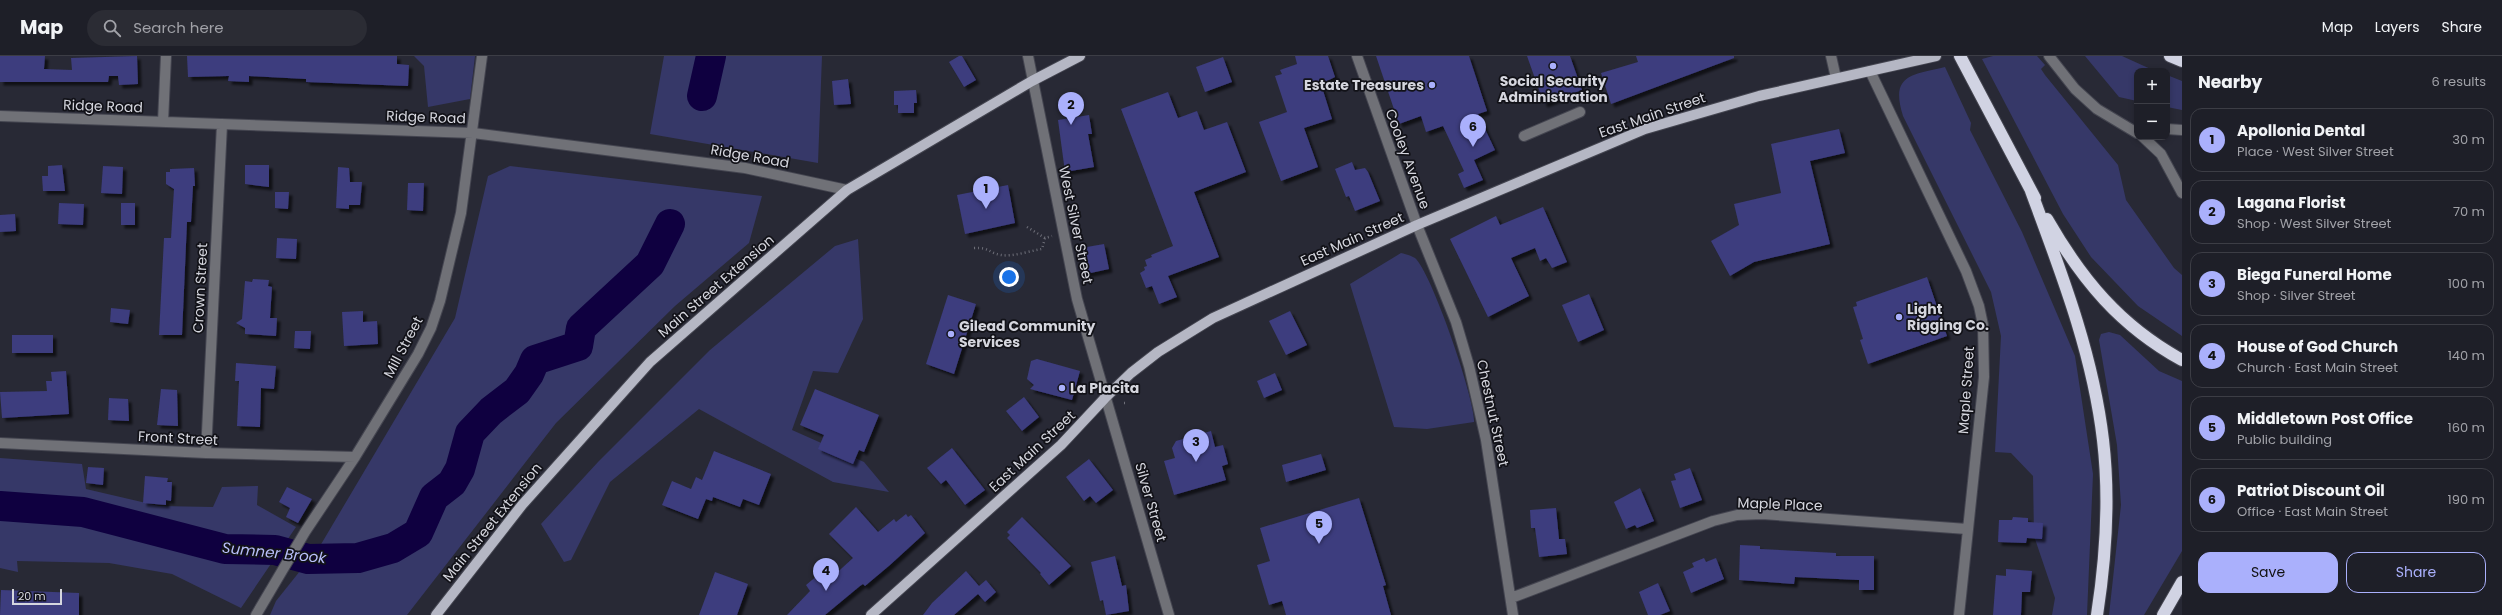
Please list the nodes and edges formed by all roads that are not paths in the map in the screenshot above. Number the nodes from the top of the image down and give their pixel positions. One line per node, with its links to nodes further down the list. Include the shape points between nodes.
1 (166, 56): 19 (street)
2 (482, 56): 24 (street, Mill Street)
3 (1028, 56): 15 (street, West Silver Street)
4 (1080, 56): 15 (main road, Main Street Extension)
5 (1357, 56): 30 (street, Cooley Avenue)
6 (1831, 56): 14 (street)
7 (1936, 56): 13 (main road, East Main Street)
8 (1960, 56): 17 (highway)
9 (1964, 56): 17 (highway)
10 (2049, 56): 21 (street, via 2076,89 2098,109)
11 (2170, 56): 12 (highway)
12 (2182, 61)
13 (1870, 71): 14 (main road, East Main Street); 36 (street, Maple Street, via 1966,271 1979,306 1984,339 1984,377)
14 (1836, 78): 30 (main road, East Main Street, via 1759,96 1645,130)
15 (1032, 81): 27 (main road, Main Street Extension); 32 (street, West Silver Street, via 1076,293)
16 (1580, 112): 25 (street)
17 (1991, 113): 28 (highway)
18 (0, 116): 19 (street, Ridge Road)
19 (163, 122): 20 (street, Ridge Road)
20 (222, 124): 24 (street, Ridge Road); 34 (street, Crown Street)
21 (2134, 129)
22 (2170, 129): 23 (street)
23 (2182, 130)
24 (473, 133): 27 (street, Ridge Road, via 737,167); 35 (street, Mill Street, via 461,213 431,328)
25 (1524, 136)
26 (2146, 140): 29 (street, via 2161,154)
27 (847, 190): 40 (main road, Main Street Extension, via 650,362 522,505)
28 (2031, 191): 31 (highway, via 2066,252 2112,310 2138,332); 45 (highway, via 2079,327 2089,362 2103,440 2107,516 2105,556)
29 (2182, 193)
30 (1417, 225): 32 (main road, East Main Street, via 1208,321 1158,352); 38 (street, Chestnut Street, via 1443,286 1469,366 1486,440)
31 (2182, 360)
32 (1105, 398): 41 (main road, East Main Street, via 1061,445); 42 (street, Silver Street)
33 (0, 443): 34 (street, Front Street)
34 (206, 453): 35 (street, Front Street)
35 (355, 457): 39 (street, Mill Street, via 305,532)
36 (1968, 529): 38 (street, Maple Place, via 1762,514 1737,515 1713,520); 44 (street, Maple Street)
37 (2182, 582): 46 (highway)
38 (1511, 598): 43 (street, Chestnut Street)
39 (256, 615)
40 (436, 615)
41 (871, 615)
42 (1169, 615)
43 (1513, 615)
44 (1959, 615)
45 (2097, 615)
46 (2163, 615)

